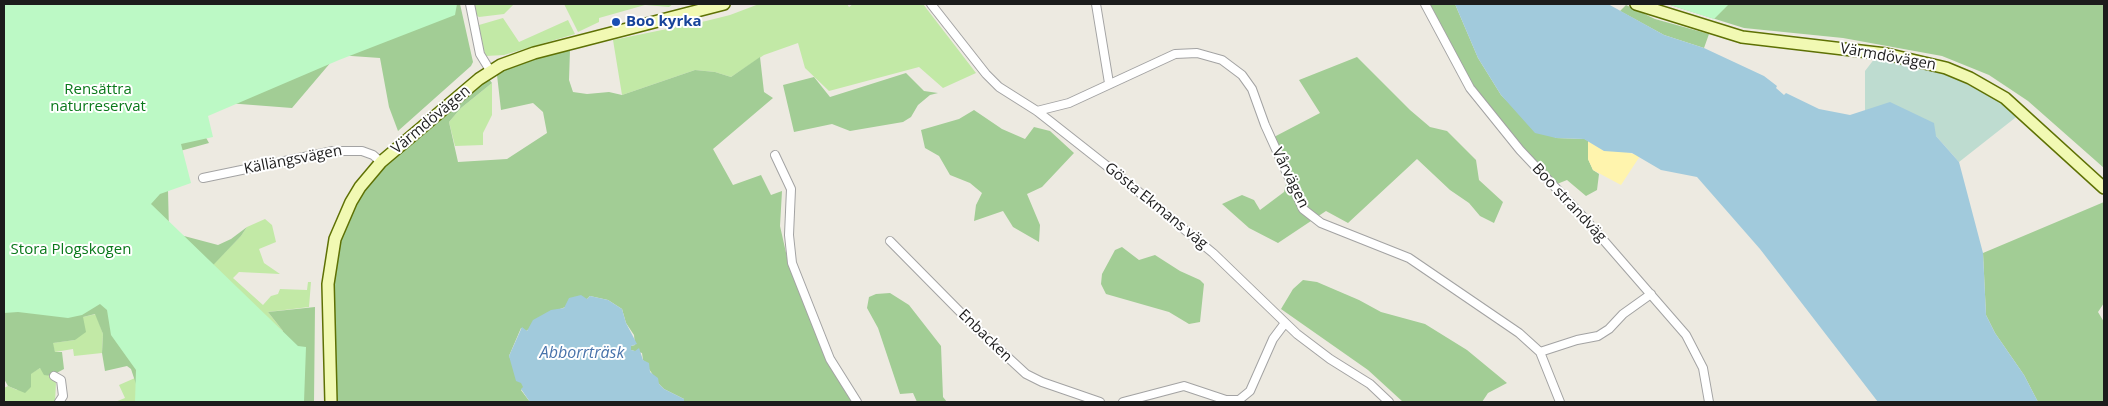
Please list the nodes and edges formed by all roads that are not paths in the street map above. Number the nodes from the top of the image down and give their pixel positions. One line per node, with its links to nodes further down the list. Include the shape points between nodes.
1 (470, 4): 7 (street, via 480,54)
2 (724, 4): 7 (main road, Värmdövägen, via 534,53)
3 (931, 4): 9 (street, Gösta Ekmans väg, via 986,74 999,87)
4 (1096, 4): 8 (street)
5 (1425, 4): 15 (street, Boo strandväg, via 1470,88 1520,150)
6 (1636, 4): 13 (main road, Värmdövägen, via 1742,37 1886,54 1946,68 2004,98)
7 (491, 72): 11 (main road, Värmdövägen)
8 (1109, 83): 9 (street, Vårvägen, via 1069,103); 17 (street, Vårvägen, via 1186,52 1210,56 1231,65 1252,89 1298,201 1310,216 1409,258 1519,333)
9 (1037, 112): 16 (street, Gösta Ekmans väg, via 1213,253)
10 (775, 155): 21 (street, via 791,189 789,235 792,263 830,359)
11 (381, 162): 12 (street, Källängsvägen, via 362,151 333,151); 20 (main road, Värmdövägen, via 351,202 335,239 328,284)
12 (203, 178)
13 (2104, 188)
14 (890, 241): 22 (street, Enbacken, via 1026,374)
15 (1651, 294): 17 (street, via 1598,336); 26 (street, Boo strandväg, via 1686,336 1703,368)
16 (1285, 323): 23 (street, via 1273,339 1250,391 1239,400 1226,400 1184,386); 24 (street, Gösta Ekmans väg, via 1330,359 1370,384)
17 (1540, 352): 25 (street, Vårvägen)
18 (54, 376): 19 (street, via 61,380)
19 (59, 402)
20 (330, 402)
21 (858, 402)
22 (1100, 402)
23 (1122, 402)
24 (1389, 402)
25 (1560, 402)
26 (1709, 402)

